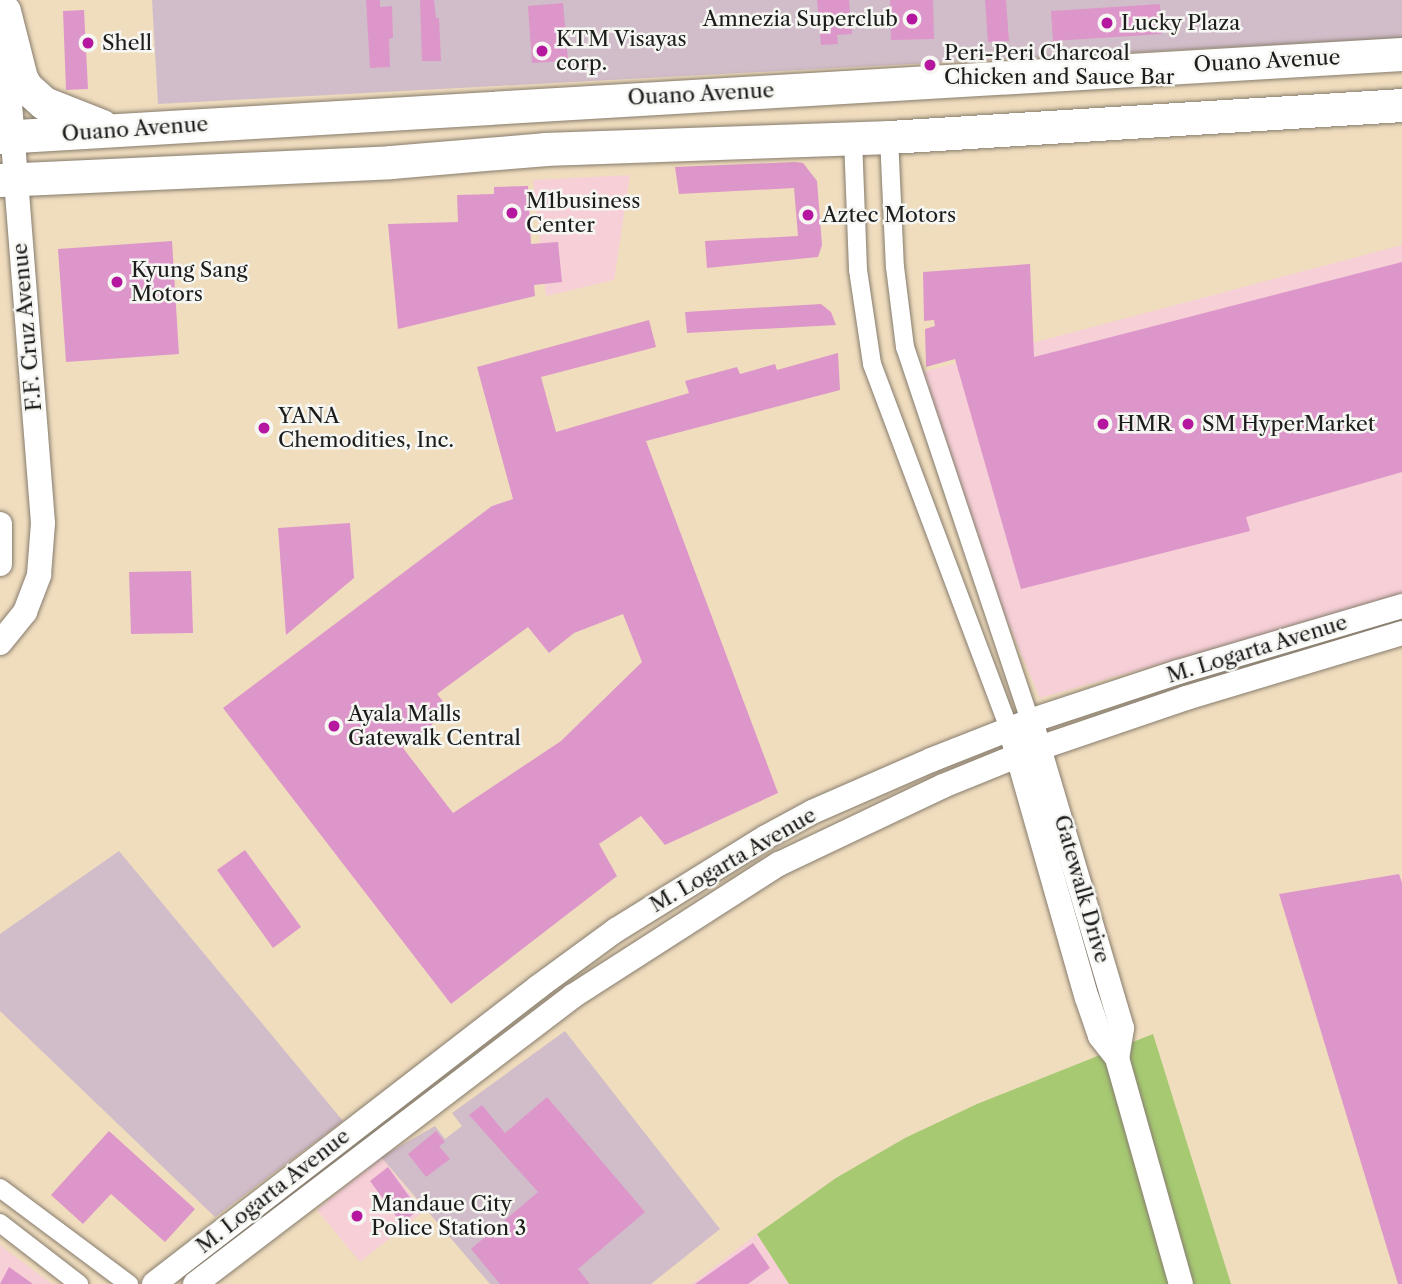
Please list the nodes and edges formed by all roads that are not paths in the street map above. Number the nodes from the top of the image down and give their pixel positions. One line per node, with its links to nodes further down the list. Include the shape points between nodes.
1 (3, 5): 4 (highway, via 26,87 44,103); 5 (main road, F.F. Cruz Avenue)
2 (1402, 54): 4 (highway, Ouano Avenue)
3 (1402, 105): 6 (highway, Ouano Avenue)
4 (111, 130): 5 (highway, Ouano Avenue)
5 (5, 137): 8 (main road, F.F. Cruz Avenue)
6 (888, 137): 7 (highway, Ouano Avenue); 9 (street, via 895,267 905,347)
7 (853, 139): 8 (highway, Ouano Avenue, via 546,149 391,162); 10 (street, via 858,270 872,364)
8 (7, 178): 15 (main road, F.F. Cruz Avenue, via 43,523 39,575 25,612)
9 (961, 510): 10 (street); 16 (street)
10 (934, 521): 16 (street)
11 (0, 524): 12 (main road)
12 (0, 564)
13 (1402, 606): 16 (main road, M. Logarta Avenue, via 1178,672)
14 (1402, 633): 17 (main road, M. Logarta Avenue)
15 (0, 643)
16 (1020, 725): 17 (main road, Gatewalk Drive); 18 (main road, M. Logarta Avenue, via 812,812)
17 (1029, 751): 19 (main road, M. Logarta Avenue, via 943,786); 27 (main road, Gatewalk Drive, via 1087,998 1100,1036 1118,1058)
18 (766, 837): 19 (main road); 22 (main road, M. Logarta Avenue, via 638,916 538,986)
19 (779, 864): 23 (main road, M. Logarta Avenue, via 573,996)
20 (0, 1188): 25 (street)
21 (0, 1223): 24 (street)
22 (190, 1255): 23 (main road); 26 (main road, M. Logarta Avenue)
23 (204, 1281)
24 (79, 1284)
25 (129, 1284)
26 (154, 1284)
27 (1181, 1284)

